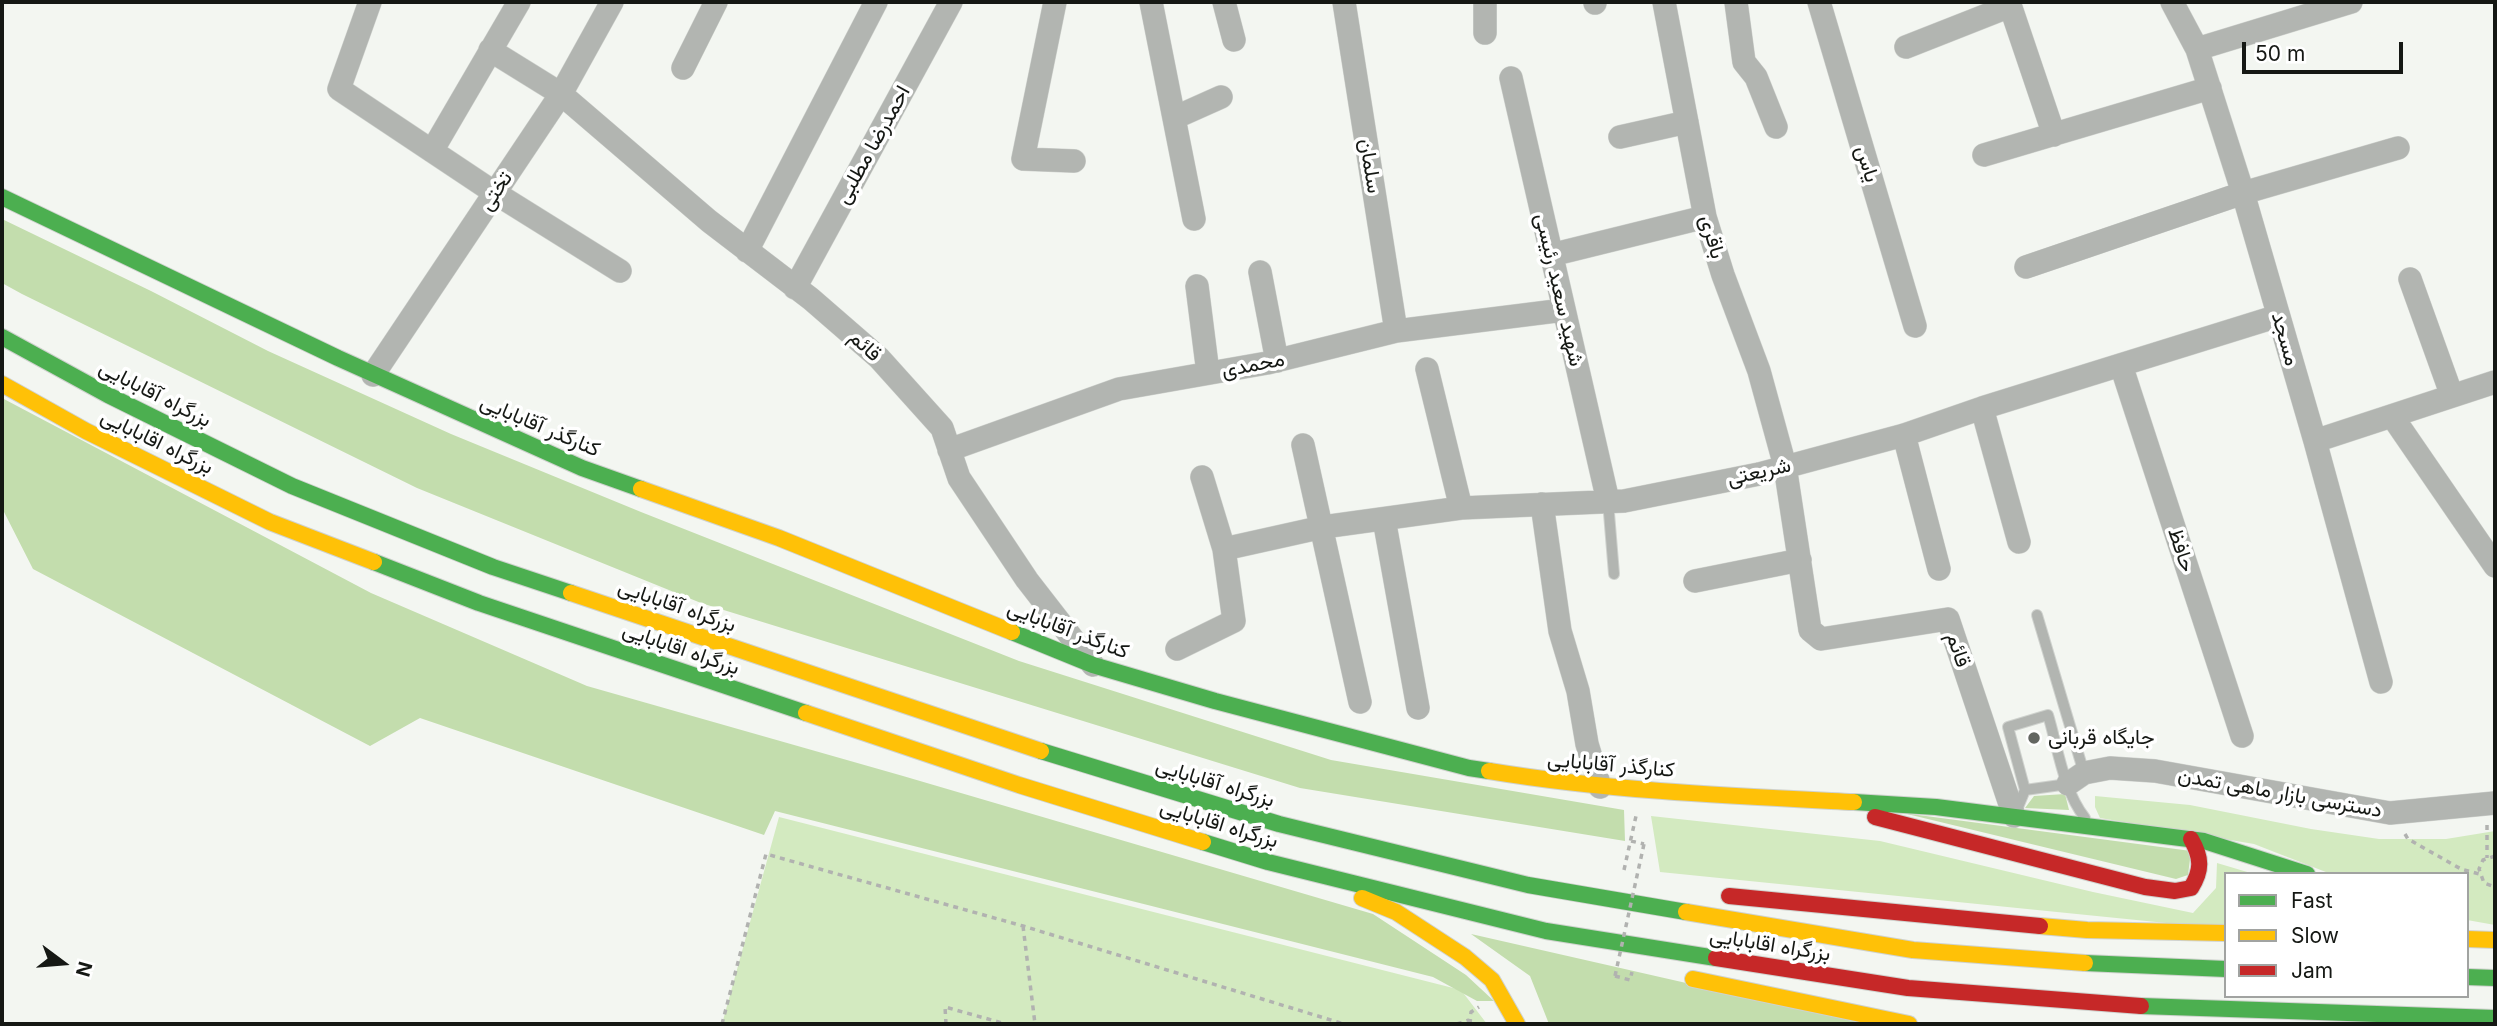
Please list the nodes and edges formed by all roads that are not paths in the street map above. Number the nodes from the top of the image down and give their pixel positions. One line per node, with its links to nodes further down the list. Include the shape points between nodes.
1 (370, 2): 34 (street, via 339,89)
2 (519, 2): 22 (street)
3 (612, 2): 26 (street, تختی)
4 (716, 2): 23 (street)
5 (876, 2): 42 (street)
6 (951, 2): 49 (street, احمدرضا مطلبی)
7 (1055, 2): 36 (street, via 1023,159)
8 (1152, 2): 28 (street)
9 (1224, 2): 19 (street)
10 (1344, 2): 53 (street, سلمان)
11 (1485, 2): 18 (street)
12 (1664, 2): 29 (street, باقری)
13 (1736, 2): 30 (street, via 1744,62 1756,77)
14 (1819, 2): 52 (street, یاس)
15 (2172, 2): 21 (street, مسجد)
16 (2351, 2): 21 (street)
17 (2009, 4): 20 (street); 31 (street)
18 (1485, 33)
19 (1234, 40)
20 (1906, 47)
21 (2197, 49): 25 (street, مسجد)
22 (490, 50): 26 (street, قائم); 34 (street)
23 (683, 68)
24 (1511, 78): 43 (street, شهید سعید رئیسی)
25 (2210, 88): 31 (street); 38 (street, مسجد)
26 (561, 94): 37 (street, تختی); 42 (street, قائم)
27 (1221, 97): 28 (street)
28 (1174, 118): 41 (street)
29 (1687, 122): 32 (street); 40 (street, باقری)
30 (1776, 127)
31 (2054, 135): 35 (street)
32 (1620, 137)
33 (2398, 148): 38 (street)
34 (432, 151): 37 (street)
35 (1984, 155)
36 (1074, 161)
37 (495, 193): 45 (street); 59 (street, تختی)
38 (2243, 193): 44 (street); 51 (street, مسجد)
39 (2, 197): 59 (main road, کنارگذر آقابابایی)
40 (1705, 217): 43 (street); 69 (street, باقری, via 1759,371)
41 (1194, 219)
42 (747, 251): 49 (street, قائم)
43 (1551, 255): 50 (street, شهید سعید رئیسی)
44 (2026, 267)
45 (620, 271)
46 (1260, 272): 55 (street)
47 (2410, 279): 62 (street)
48 (1197, 286): 58 (street)
49 (795, 288): 68 (street, قائم, via 879,358 942,428)
50 (1564, 310): 53 (street, محمدی); 71 (street, شهید سعید رئیسی)
51 (2278, 316): 56 (street, شریعتی); 66 (street, مسجد)
52 (1915, 326)
53 (1396, 331): 55 (street, محمدی)
54 (2, 337): 99 (main road, بزرگراه آقابابایی, via 292,486 493,567 1031,748)
55 (1277, 361): 58 (street, محمدی)
56 (2120, 365): 63 (street, شریعتی); 90 (street, حافظ)
57 (1427, 369): 73 (street)
58 (1208, 373): 68 (street, محمدی, via 1119,389)
59 (373, 375): 86 (main road, کنارگذر آقابابایی, via 582,468 779,538)
60 (2495, 382): 62 (street)
61 (2, 384): 100 (main road, بزرگراه اقابابایی, via 271,522 479,603 1019,785)
62 (2452, 396): 64 (street)
63 (1982, 408): 65 (street, شریعتی); 76 (street)
64 (2392, 416): 66 (street); 79 (street)
65 (1904, 435): 69 (street, شریعتی); 80 (street)
66 (2315, 441): 87 (street, مسجد)
67 (1303, 445): 75 (street)
68 (949, 450): 86 (street, قائم, via 959,478 1027,580)
69 (1785, 466): 71 (street, شریعتی); 78 (street, باقری)
70 (1202, 477): 77 (street)
71 (1608, 501): 72 (street, شریعتی); 81 (lane)
72 (1542, 505): 73 (street, شریعتی); 92 (street, via 1560,631)
73 (1461, 508): 74 (street, شریعتی)
74 (1384, 519): 75 (street, شریعتی); 89 (street)
75 (1322, 527): 77 (street, شریعتی); 88 (street)
76 (2020, 542)
77 (1224, 549): 85 (street, via 1234,621)
78 (1800, 560): 82 (street); 84 (street, باقری)
79 (2495, 565)
80 (1939, 569)
81 (1614, 574)
82 (1695, 581)
83 (2036, 615): 91 (lane)
84 (1810, 630): 96 (street, قائم, via 1821,639 1948,619)
85 (1177, 649)
86 (1093, 665): 92 (main road, کنارگذر آقابابایی, via 1469,768)
87 (2381, 682)
88 (1360, 702)
89 (1418, 708)
90 (2242, 736)
91 (2076, 779): 93 (lane); 93 (lane, via 2048,715 2008,727); 95 (street, دسترسی بازار ماهی تمدن, via 2110,768 2155,771 2390,813); 97 (lane, via 2078,808)
92 (1600, 787): 94 (main road, کنارگذر آقابابایی)
93 (2025, 790): 96 (lane)
94 (1811, 799): 96 (main road, کنارگذر آقابابایی); 98 (main road, via 2175,891 2190,888 2201,872 2200,854)
95 (2491, 804)
96 (2014, 816): 97 (main road, کنارگذر آقابابایی)
97 (2091, 826): 98 (main road, کنارگذر آقابابایی)
98 (2191, 839): 101 (main road, کنارگذر آقابابایی)
99 (1366, 846): 102 (main road); 109 (main road, بزرگراه اقابابایی, via 1528,885 1913,950)
100 (1280, 865): 104 (main road, بزرگراه اقابابایی); 114 (main road, via 1396,912 1465,957 1492,980)
101 (2300, 872)
102 (1643, 888)
103 (1709, 894): 105 (main road, via 2087,930)
104 (1546, 930): 108 (main road); 113 (main road, بزرگراه اقابابایی, via 1908,988 2117,1005)
105 (2224, 933)
106 (2469, 937): 107 (main road)
107 (2493, 940)
108 (1609, 957)
109 (2224, 970)
110 (1675, 975): 115 (main road)
111 (2469, 977): 112 (main road)
112 (2495, 978)
113 (2495, 1018)
114 (1517, 1024)
115 (1909, 1024)

